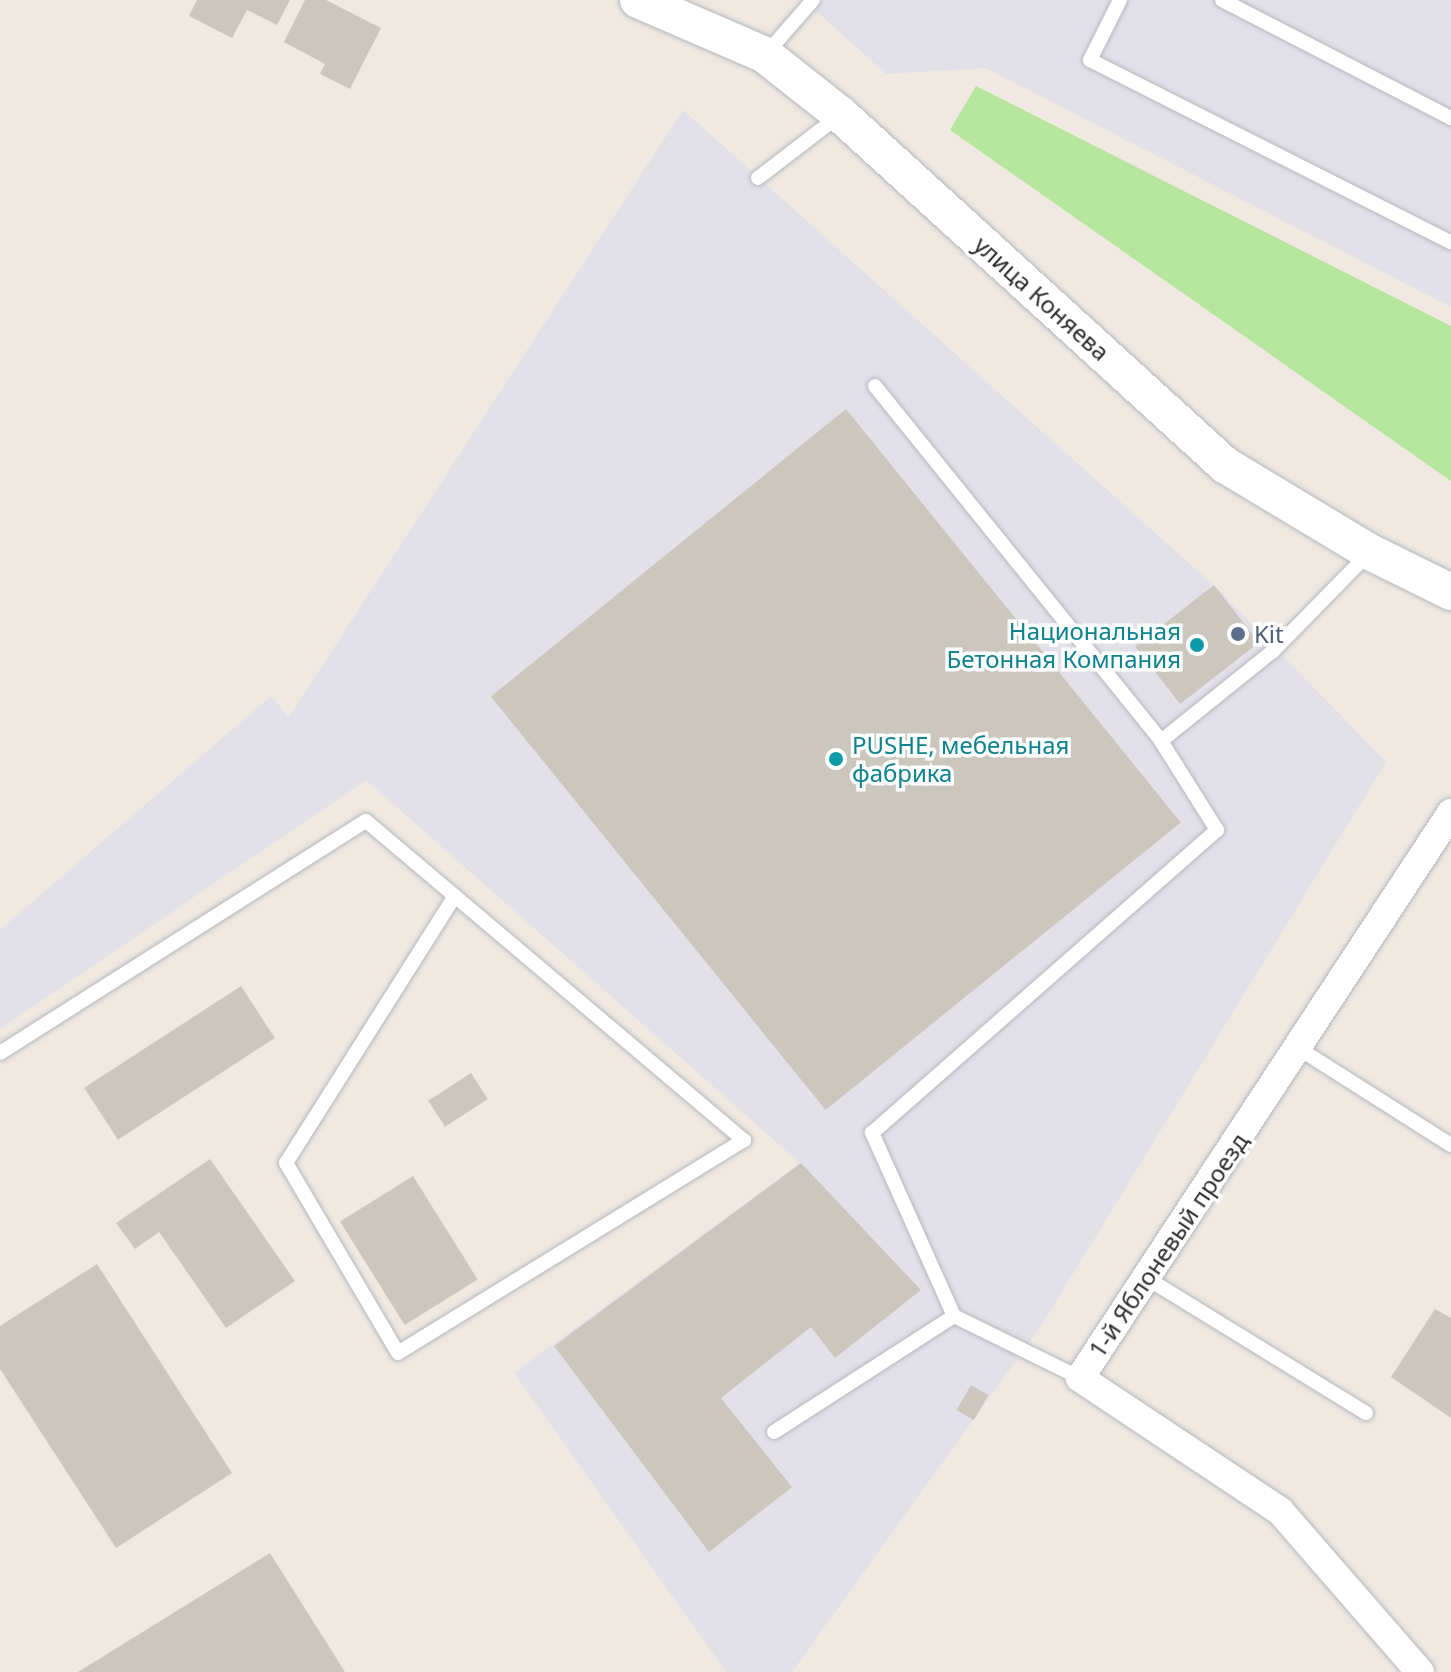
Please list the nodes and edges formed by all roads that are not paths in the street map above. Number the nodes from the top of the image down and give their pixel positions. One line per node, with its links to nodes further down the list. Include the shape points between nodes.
1 (638, 0): 5 (street, улица Коняева)
2 (813, 0): 5 (lane)
3 (1120, 0): 9 (lane, via 1090,60)
4 (1222, 0): 7 (lane)
5 (765, 55): 6 (street, улица Коняева)
6 (841, 115): 8 (lane); 11 (street, улица Коняева, via 1225,465)
7 (1451, 118)
8 (758, 178)
9 (1451, 242)
10 (875, 386): 13 (lane)
11 (1370, 552): 12 (street, улица Коняева); 13 (lane, via 1273,651)
12 (1451, 592)
13 (1161, 741): 20 (lane, via 1217,830 872,1133)
14 (1451, 813): 16 (street, 1-й Яблоневый проезд)
15 (455, 896): 15 (lane, via 744,1140 398,1353 286,1163); 17 (lane, via 366,821)
16 (1298, 1048): 18 (lane); 19 (street, 1-й Яблоневый проезд)
17 (0, 1053)
18 (1451, 1145)
19 (1148, 1279): 21 (street, 1-й Яблоневый проезд); 22 (lane)
20 (954, 1316): 21 (lane); 23 (lane)
21 (1080, 1378): 24 (street, 1-й Яблоневый проезд, via 1280,1511)
22 (1366, 1413)
23 (774, 1432)
24 (1420, 1672)

